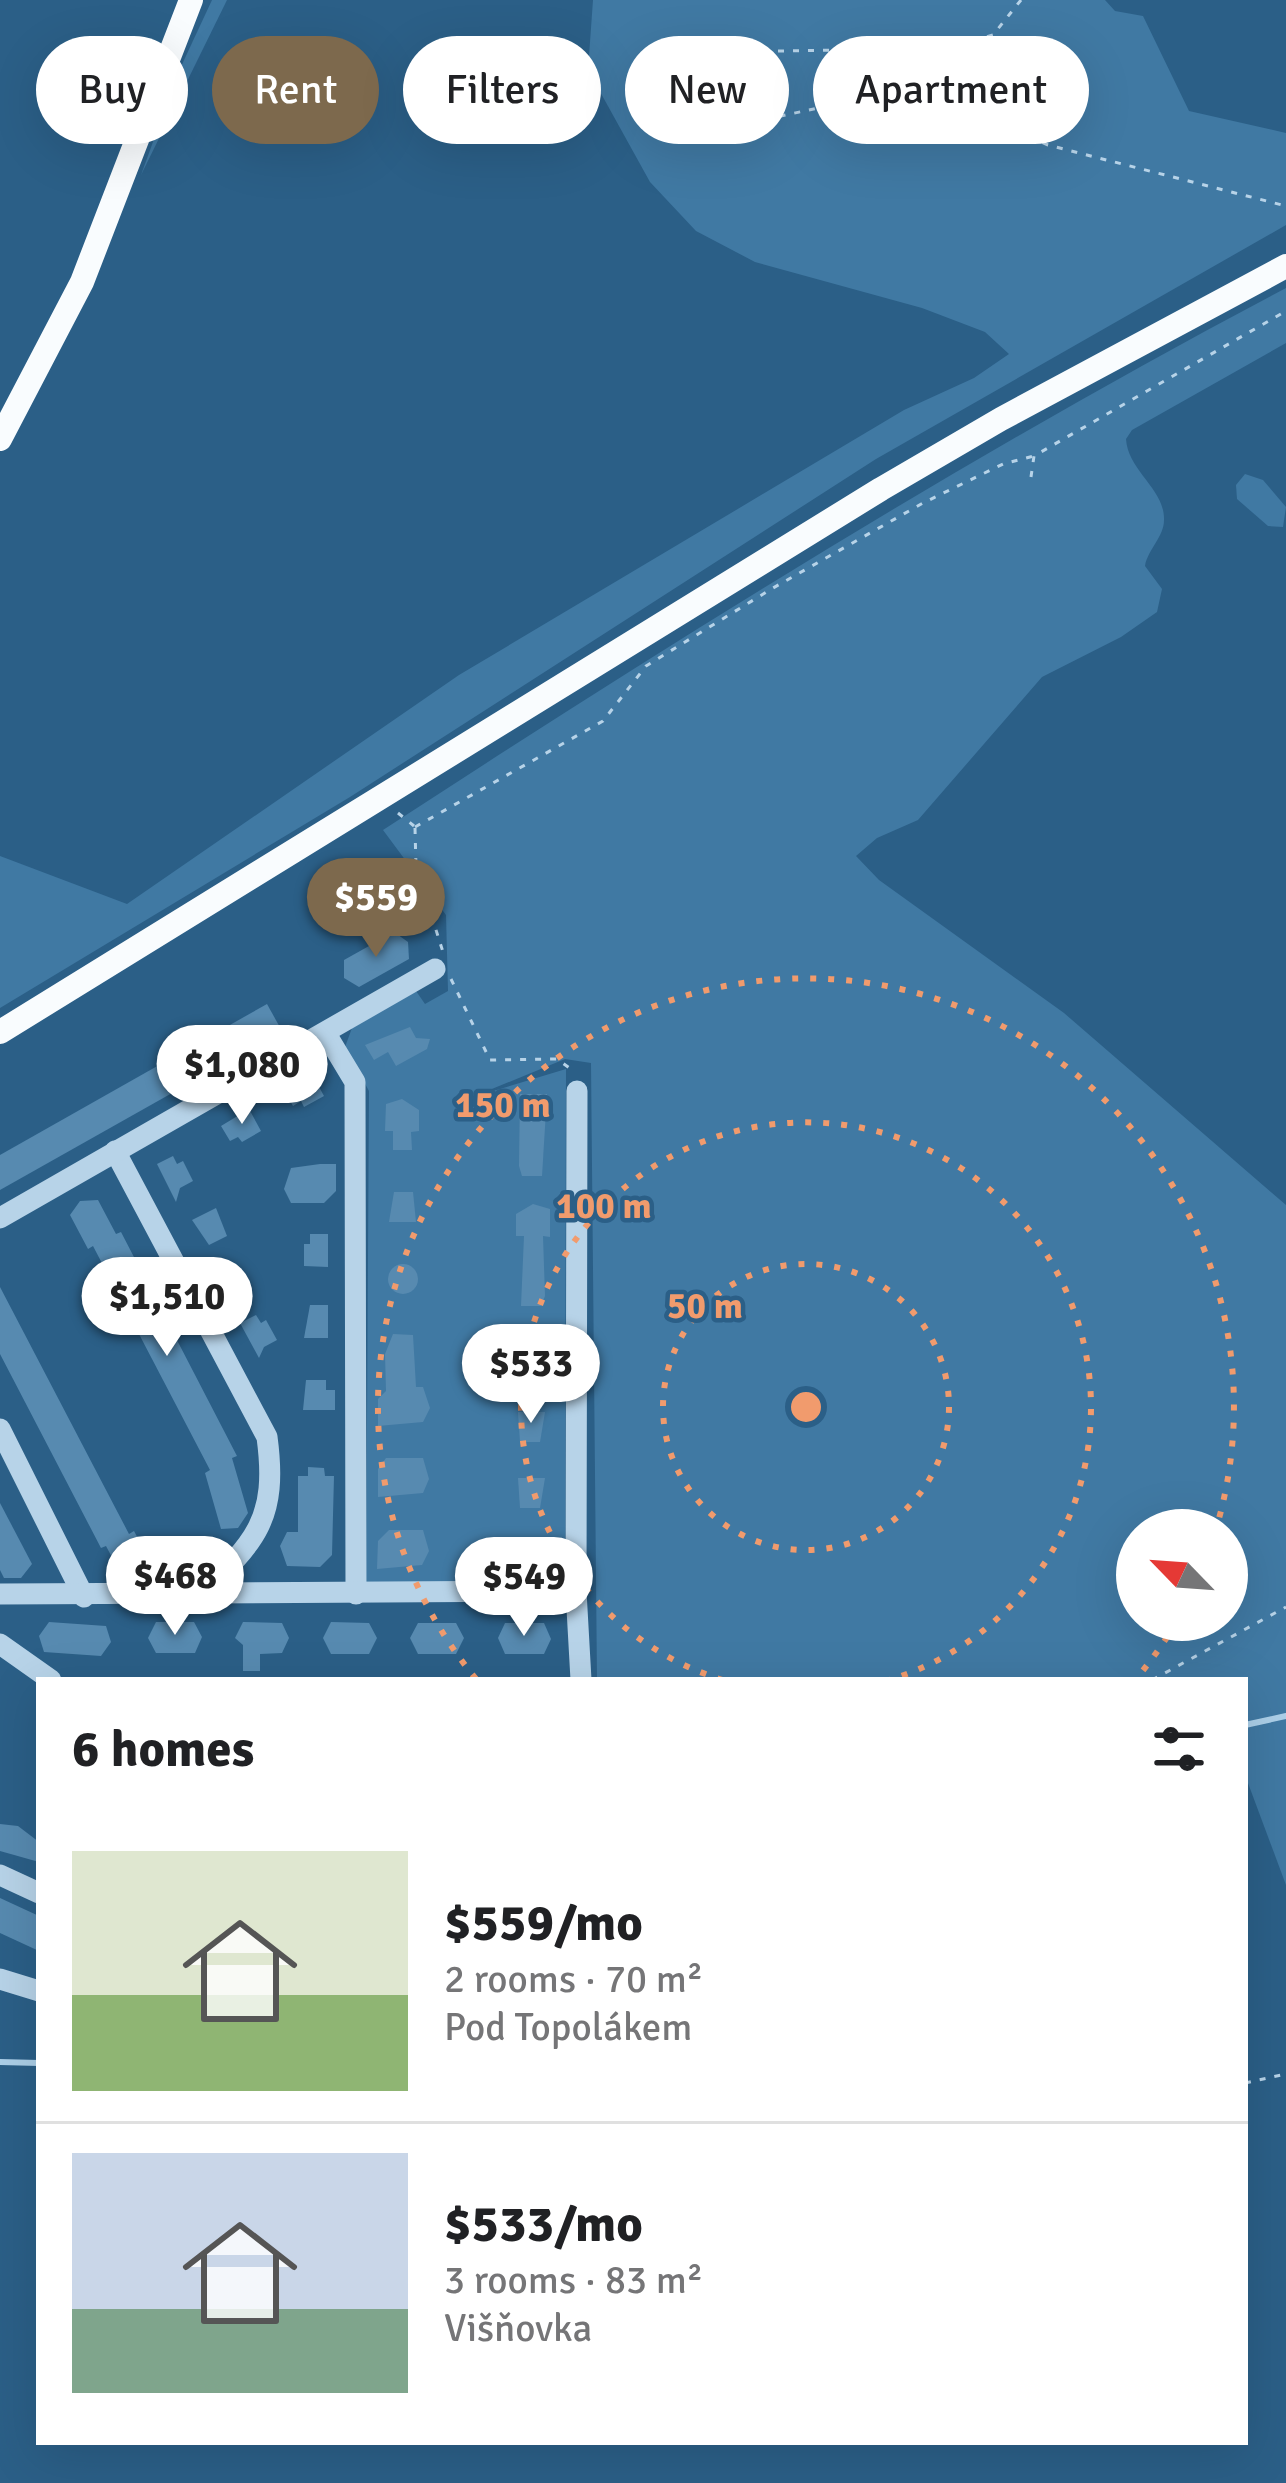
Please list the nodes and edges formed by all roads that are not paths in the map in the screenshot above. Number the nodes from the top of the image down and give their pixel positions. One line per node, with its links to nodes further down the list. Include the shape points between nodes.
1 (191, 0): 3 (main road, via 90,264)
2 (1286, 266): 5 (main road, via 1000,418)
3 (0, 439)
4 (435, 969): 6 (street)
5 (0, 1032)
6 (326, 1034): 8 (street); 13 (street, via 355,1082)
7 (577, 1091): 11 (street)
8 (115, 1151): 9 (street); 14 (street, via 267,1437 273,1480 254,1542)
9 (0, 1218)
10 (0, 1429): 15 (street)
11 (576, 1591): 13 (street); 18 (street)
12 (0, 1594): 15 (street)
13 (356, 1594): 14 (street)
14 (200, 1595): 15 (street)
15 (84, 1598)
16 (0, 1644): 17 (street)
17 (47, 1677)
18 (581, 1677)
19 (0, 1875): 20 (street)
20 (36, 1892)
21 (0, 1978): 22 (street)
22 (36, 1990)

